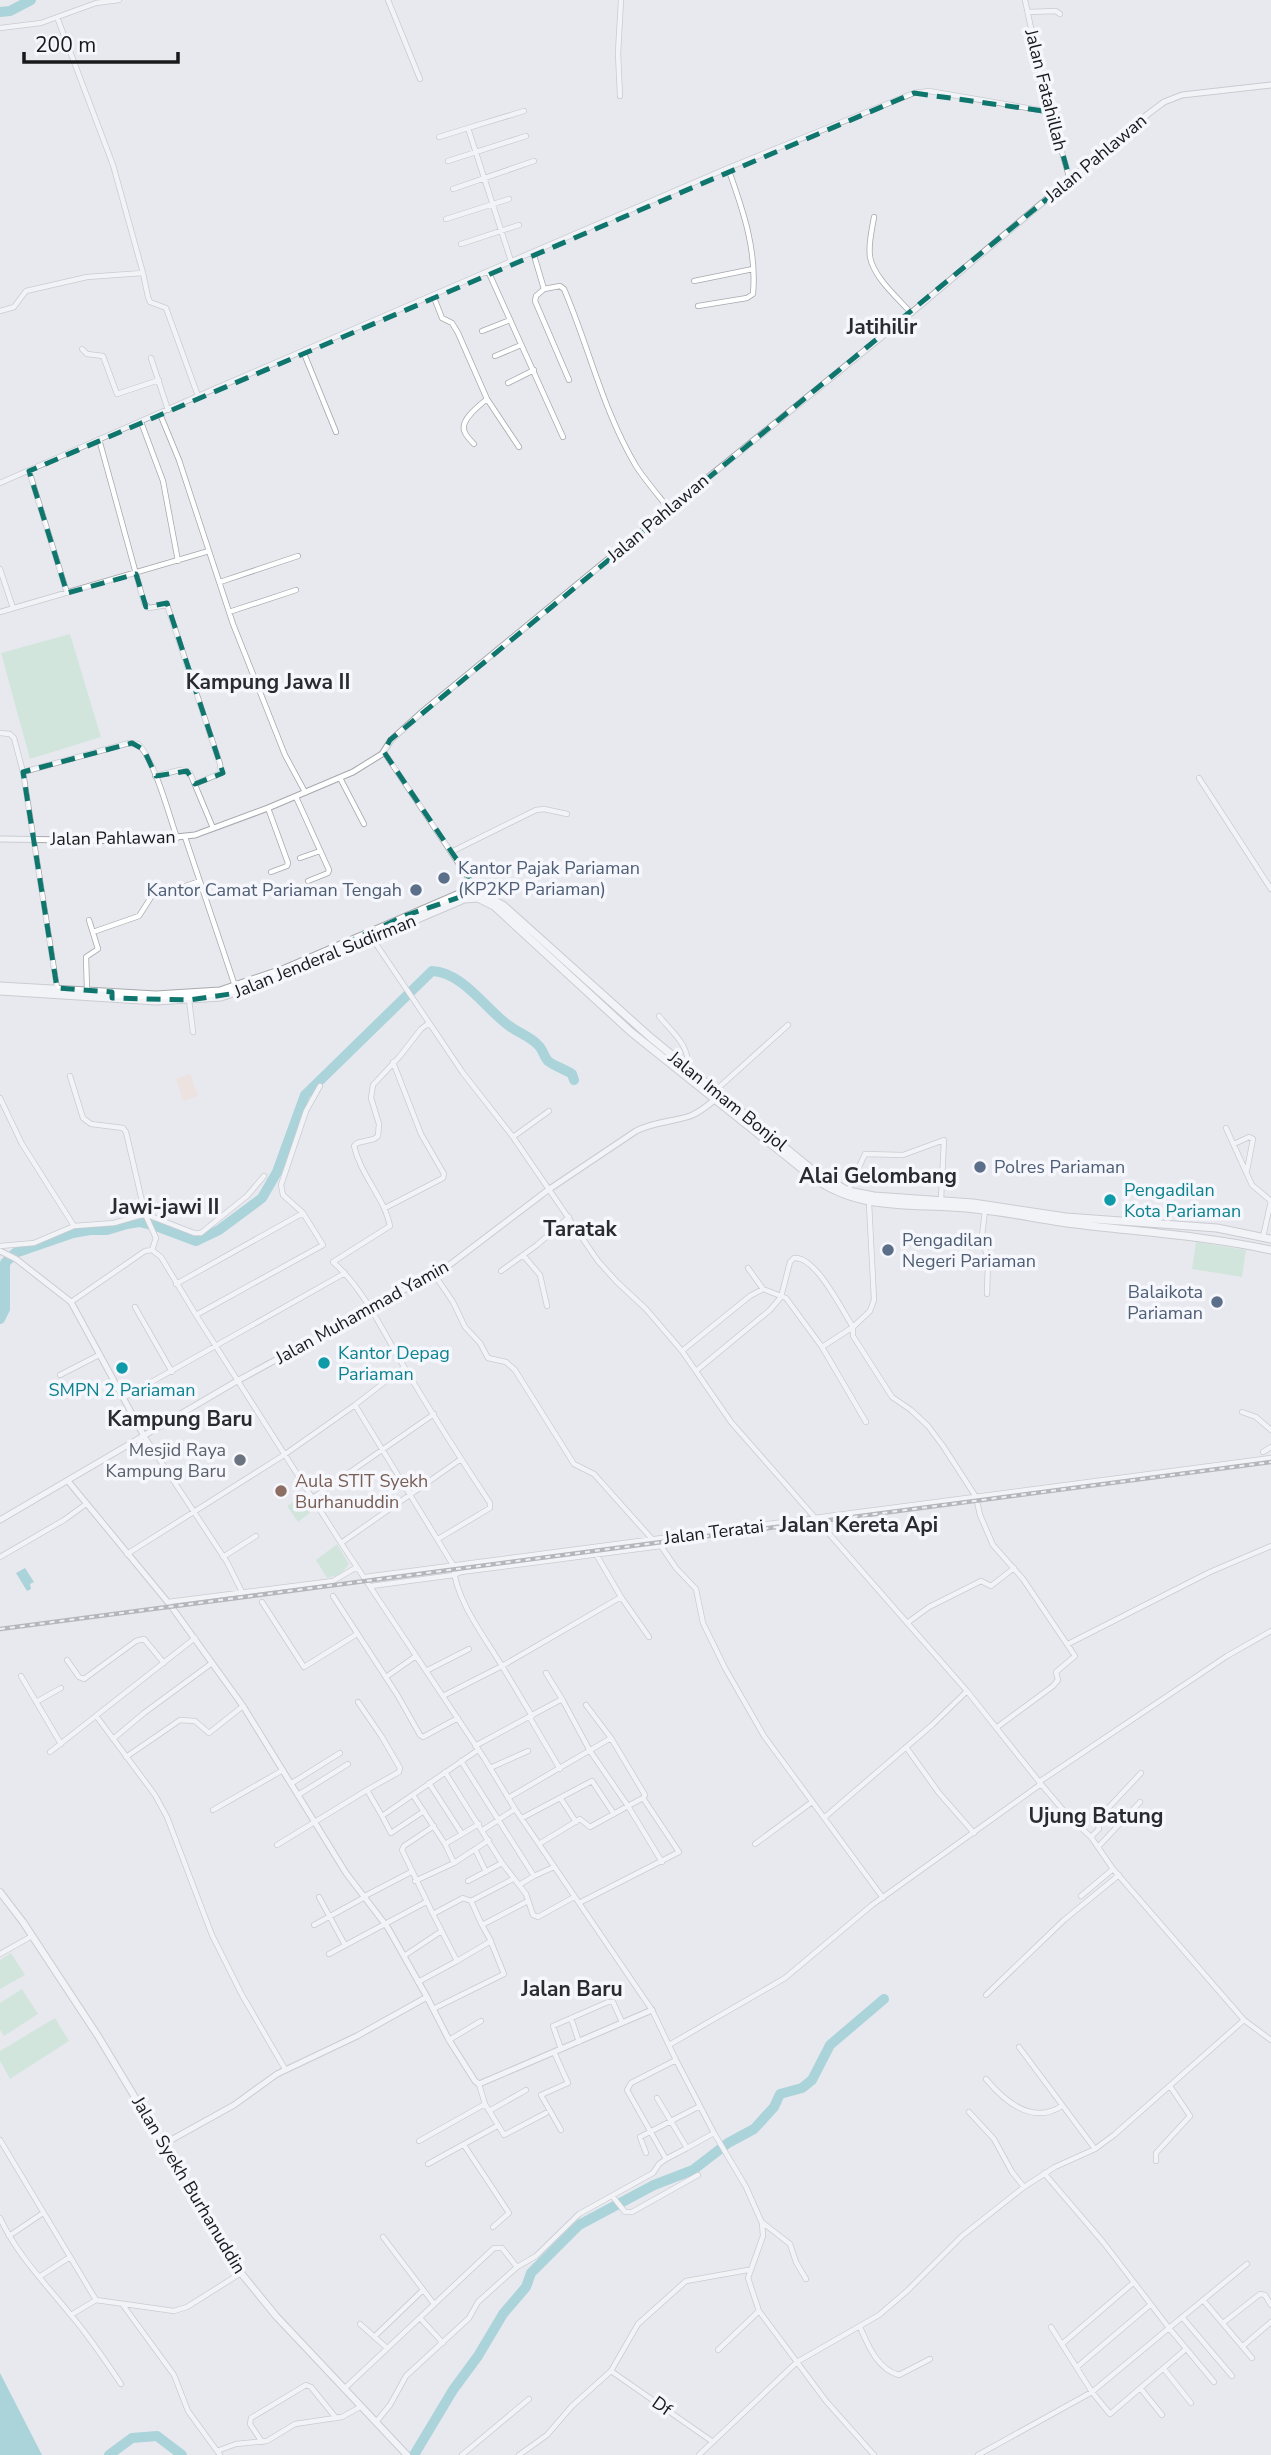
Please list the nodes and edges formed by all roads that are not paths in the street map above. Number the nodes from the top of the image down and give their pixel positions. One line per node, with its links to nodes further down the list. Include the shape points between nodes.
1 (119, 0): 7 (street)
2 (388, 0): 9 (street)
3 (621, 0): 11 (street)
4 (1025, 0): 5 (street, Jalan Fatahillah)
5 (1028, 12): 6 (street); 13 (street, Jalan Fatahillah)
6 (1060, 14)
7 (58, 17): 8 (street); 35 (street, via 113,165)
8 (0, 28)
9 (420, 79)
10 (1271, 85): 22 (street, Jalan Pahlawan, via 1171,99)
11 (620, 96)
12 (524, 111): 14 (street)
13 (1051, 112): 20 (street, via 919,92); 22 (street, Jalan Fatahillah)
14 (468, 128): 16 (street); 17 (street)
15 (526, 136): 17 (street)
16 (439, 137)
17 (475, 152): 18 (street); 21 (street)
18 (448, 161)
19 (534, 161): 21 (street)
20 (728, 168): 31 (street); 33 (street, via 750,233)
21 (484, 178): 23 (street); 25 (street)
22 (1070, 180): 41 (street, Jalan Pahlawan)
23 (453, 189)
24 (509, 199): 25 (street)
25 (492, 205): 27 (street); 29 (street)
26 (874, 217): 41 (street, via 872,262)
27 (446, 219)
28 (519, 225): 29 (street)
29 (501, 232): 30 (street); 32 (street)
30 (461, 244)
31 (533, 252): 32 (street); 37 (street)
32 (511, 261): 34 (street)
33 (753, 269): 36 (street); 39 (street, via 752,296)
34 (488, 271): 38 (street); 42 (street)
35 (143, 273): 40 (street, via 87,277 26,291 14,307); 53 (street, via 149,301 166,309)
36 (694, 281)
37 (544, 289): 51 (street, via 535,301); 65 (street, via 564,289 628,451)
38 (433, 295): 46 (street); 54 (street, via 442,318 458,333)
39 (698, 306)
40 (0, 311)
41 (911, 313): 65 (street, Jalan Pahlawan)
42 (510, 320): 43 (street); 44 (street)
43 (482, 331)
44 (522, 345): 47 (street); 49 (street)
45 (82, 349): 50 (street, via 103,356 117,394)
46 (303, 351): 53 (street); 58 (street)
47 (495, 356)
48 (151, 358): 50 (street)
49 (534, 370): 52 (street); 59 (street)
50 (159, 380): 55 (street)
51 (569, 380)
52 (508, 383)
53 (198, 396): 55 (street)
54 (487, 398): 61 (street, via 464,426); 62 (street)
55 (168, 410): 56 (street)
56 (160, 414): 57 (street); 66 (street)
57 (141, 422): 60 (street); 68 (street, via 163,481)
58 (336, 432)
59 (563, 437)
60 (99, 439): 63 (street); 70 (street)
61 (474, 444)
62 (519, 447)
63 (29, 471): 64 (street); 73 (street)
64 (0, 483)
65 (668, 509): 78 (street, Jalan Pahlawan, via 405,727)
66 (209, 551): 68 (street); 71 (street)
67 (298, 556): 71 (street)
68 (178, 561): 70 (street)
69 (0, 569): 74 (street)
70 (135, 573): 73 (street); 83 (street, via 146,607 167,606 220,764 221,773)
71 (219, 582): 76 (street)
72 (296, 590): 76 (street)
73 (67, 593): 74 (street)
74 (13, 607): 75 (street)
75 (0, 612)
76 (229, 612): 84 (street, via 285,755)
77 (0, 733): 79 (street, via 14,738)
78 (384, 752): 81 (street, Jalan Pahlawan); 95 (street)
79 (23, 772): 80 (street, via 132,743 144,750); 93 (street)
80 (155, 776): 83 (street, via 184,770); 91 (street)
81 (340, 778): 84 (street, Jalan Pahlawan); 88 (street)
82 (1199, 778): 100 (street)
83 (195, 784): 89 (street)
84 (305, 792): 85 (street, Jalan Pahlawan)
85 (296, 797): 86 (street, Jalan Pahlawan); 94 (street)
86 (268, 808): 89 (street, Jalan Pahlawan); 97 (street, via 288,863)
87 (567, 814): 95 (street, via 536,810)
88 (364, 824)
89 (213, 828): 90 (street, Jalan Pahlawan)
90 (185, 837): 91 (street, Jalan Pahlawan); 98 (street)
91 (177, 838): 93 (street, Jalan Pahlawan)
92 (0, 839): 93 (street, Jalan Pahlawan)
93 (33, 839): 110 (street)
94 (320, 851): 96 (street); 99 (street, via 329,872)
95 (451, 852): 101 (street)
96 (300, 858)
97 (271, 872)
98 (200, 881): 104 (street, via 155,891 139,916); 109 (street)
99 (308, 881)
100 (1271, 889)
101 (477, 893): 102 (main road, Jalan Jenderal Sudirman); 106 (main road, Jalan Imam Bonjol)
102 (408, 918): 105 (main road, Jalan Jenderal Sudirman); 107 (main road, Jalan Jenderal Sudirman)
103 (89, 920): 104 (street)
104 (93, 932): 111 (street, via 98,948 86,957)
105 (371, 937): 107 (main road, Jalan Jenderal Sudirman); 116 (street)
106 (563, 964): 117 (main road, Jalan Imam Bonjol); 120 (main road, Jalan Imam Bonjol)
107 (286, 971): 109 (main road, Jalan Jenderal Sudirman); 114 (main road, Jalan Jenderal Sudirman, via 237,993)
108 (0, 986): 110 (main road, Jalan Jenderal Sudirman)
109 (235, 987): 113 (main road, Jalan Jenderal Sudirman, via 188,994)
110 (58, 988): 111 (main road, Jalan Jenderal Sudirman)
111 (87, 990): 113 (main road, Jalan Jenderal Sudirman)
112 (0, 991): 113 (main road, Jalan Jenderal Sudirman)
113 (112, 995): 114 (main road, Jalan Jenderal Sudirman)
114 (189, 1000): 119 (street)
115 (659, 1016): 122 (street, via 686,1050)
116 (429, 1023): 121 (street); 129 (street)
117 (637, 1025): 120 (main road); 122 (main road, Jalan Imam Bonjol)
118 (788, 1026): 125 (street)
119 (193, 1032)
120 (631, 1032): 125 (main road, Jalan Imam Bonjol)
121 (393, 1062): 140 (street, via 371,1094 378,1136 354,1146); 140 (street, via 421,1134 444,1174)
122 (687, 1067): 125 (main road, Jalan Imam Bonjol)
123 (70, 1076): 144 (street, via 86,1121 126,1132)
124 (320, 1086): 143 (street, via 306,1111 281,1185 283,1195)
125 (718, 1094): 131 (main road, Jalan Imam Bonjol); 134 (street, Jalan Muhammad Yamin, via 691,1116 644,1127)
126 (0, 1098): 146 (street, via 22,1144)
127 (549, 1111): 129 (street)
128 (1226, 1128): 130 (street)
129 (513, 1136): 134 (street)
130 (1234, 1144): 132 (street); 132 (street, via 1253,1139)
131 (795, 1159): 135 (main road, Jalan Imam Bonjol); 139 (main road, Jalan Imam Bonjol, via 829,1188)
132 (1247, 1171): 137 (street, via 1256,1189)
133 (264, 1176): 144 (street, via 201,1233)
134 (548, 1190): 145 (street); 160 (street, Jalan Muhammad Yamin)
135 (848, 1191): 136 (street, via 865,1154 903,1155 944,1140); 138 (main road, Jalan Imam Bonjol)
136 (941, 1200): 138 (main road, Jalan Imam Bonjol); 142 (main road, Jalan Imam Bonjol)
137 (1271, 1201): 150 (street)
138 (900, 1202): 139 (main road, Jalan Imam Bonjol); 141 (main road, Jalan Imam Bonjol)
139 (869, 1203): 170 (street, via 874,1300 870,1311)
140 (385, 1208): 159 (street, via 390,1227 333,1262)
141 (985, 1210): 142 (main road, Jalan Imam Bonjol); 163 (street)
142 (1014, 1212): 147 (main road, Jalan Imam Bonjol)
143 (303, 1213): 161 (street); 169 (street, via 323,1245)
144 (145, 1215): 146 (street); 154 (street, via 157,1240)
145 (569, 1217): 156 (street); 173 (street, via 598,1261)
146 (74, 1226): 153 (street, via 34,1243)
147 (1128, 1227): 148 (main road, Jalan Imam Bonjol); 151 (main road, Jalan Imam Bonjol)
148 (1217, 1228): 149 (main road, Jalan Imam Bonjol); 151 (main road)
149 (1233, 1230): 150 (main road, Jalan Imam Bonjol); 152 (main road)
150 (1267, 1238)
151 (1215, 1239): 152 (main road, Jalan Imam Bonjol)
152 (1232, 1242): 155 (main road, Jalan Imam Bonjol)
153 (0, 1248): 165 (street)
154 (152, 1250): 161 (street); 165 (street)
155 (1271, 1250)
156 (523, 1255): 158 (street); 166 (street, via 540,1275)
157 (748, 1268): 162 (street)
158 (501, 1271)
159 (345, 1273): 168 (street); 171 (street)
160 (434, 1274): 168 (street, Jalan Muhammad Yamin); 205 (street, via 488,1359 506,1362 515,1370 573,1464 594,1474)
161 (176, 1284): 169 (street)
162 (763, 1289): 164 (street); 173 (street)
163 (986, 1294)
164 (781, 1297): 170 (street, via 790,1262 800,1257 825,1282); 172 (street); 176 (street, via 764,1317)
165 (71, 1302): 174 (street)
166 (547, 1306)
167 (135, 1307): 177 (street)
168 (370, 1309): 175 (street); 179 (street, Jalan Muhammad Yamin)
169 (196, 1315): 171 (street)
170 (853, 1327): 172 (street); 198 (street, via 855,1342 892,1397 928,1426)
171 (215, 1346): 177 (street); 179 (street)
172 (822, 1348): 184 (street)
173 (682, 1351): 176 (street)
174 (99, 1354): 178 (street); 180 (street)
175 (404, 1367): 181 (street); 183 (street)
176 (696, 1371): 201 (street, via 731,1423)
177 (172, 1372): 180 (street)
178 (61, 1376)
179 (237, 1381): 187 (street, Jalan Muhammad Yamin); 192 (street)
180 (123, 1398): 185 (street)
181 (355, 1405): 190 (street); 192 (street)
182 (1242, 1412): 186 (street)
183 (434, 1414): 190 (street); 194 (street)
184 (866, 1422)
185 (138, 1428): 187 (street); 188 (street)
186 (1271, 1430)
187 (144, 1436): 188 (street, Jalan Muhammad Yamin); 200 (street)
188 (133, 1442): 195 (street, Jalan Muhammad Yamin)
189 (1271, 1447): 191 (street)
190 (382, 1449): 196 (street); 197 (street)
191 (1263, 1452)
192 (284, 1455): 197 (street); 200 (street)
193 (1271, 1458): 198 (street, Jalan Teratai)
194 (461, 1459): 196 (street); 204 (street, via 490,1508)
195 (68, 1481): 199 (street); 202 (street, Jalan Muhammad Yamin)
196 (411, 1494): 204 (street); 206 (street)
197 (314, 1497): 206 (street)
198 (976, 1497): 201 (street, Jalan Teratai); 214 (street, via 988,1538)
199 (86, 1504): 208 (street); 210 (street)
200 (191, 1511): 208 (street); 211 (street)
201 (816, 1519): 205 (street, Jalan Teratai); 223 (street)
202 (0, 1520)
203 (256, 1536): 211 (street)
204 (438, 1539): 212 (street)
205 (653, 1540): 212 (street, Jalan Teratai)
206 (341, 1543): 213 (street)
207 (1271, 1546): 228 (street, via 1190,1581)
208 (127, 1554): 221 (street)
209 (596, 1554): 215 (street); 220 (street); 277 (street, via 661,1546 696,1589 703,1623 751,1715)
210 (0, 1557)
211 (223, 1557): 218 (street)
212 (453, 1565): 215 (street); 216 (street, Jalan Teratai)
213 (358, 1567): 216 (street); 218 (street, via 333,1581)
214 (1014, 1568): 223 (street, via 991,1586 981,1581); 228 (street)
215 (454, 1575): 217 (street); 234 (street, via 467,1608)
216 (365, 1577): 217 (street)
217 (371, 1586): 230 (street)
218 (243, 1594): 221 (street)
219 (333, 1596): 225 (street)
220 (621, 1597): 226 (street); 234 (street)
221 (168, 1602): 227 (street)
222 (262, 1602): 225 (street, via 304,1667)
223 (907, 1623): 240 (street)
224 (1271, 1631): 270 (street)
225 (357, 1634): 238 (street)
226 (649, 1636)
227 (195, 1639): 232 (street); 233 (street)
228 (1068, 1644): 250 (street, via 1076,1658 1056,1672 1057,1683)
229 (469, 1649): 235 (street)
230 (416, 1656): 235 (street); 238 (street)
231 (67, 1660): 232 (street, via 84,1679 144,1639)
232 (163, 1663): 247 (street)
233 (212, 1663): 246 (street); 252 (street)
234 (502, 1666): 241 (street); 248 (street)
235 (426, 1671): 241 (street)
236 (546, 1673): 242 (street)
237 (21, 1676): 243 (street)
238 (386, 1677): 249 (street, via 423,1737)
239 (61, 1688): 243 (street)
240 (967, 1691): 250 (street); 254 (street)
241 (443, 1696): 249 (street)
242 (562, 1699): 248 (street); 257 (street)
243 (36, 1702): 253 (street)
244 (358, 1702): 271 (street, via 400,1768)
245 (586, 1705): 251 (street)
246 (243, 1706): 260 (street, via 209,1732 195,1721 180,1720); 265 (street)
247 (97, 1717): 252 (street); 253 (street)
248 (531, 1717): 255 (street); 264 (street)
249 (458, 1718): 255 (street)
250 (995, 1728): 270 (street)
251 (611, 1738): 257 (street); 275 (street)
252 (113, 1739): 260 (street)
253 (61, 1744): 258 (street)
254 (906, 1746): 285 (street); 293 (street)
255 (476, 1748): 261 (street); 263 (street)
256 (528, 1751): 263 (street)
257 (590, 1751): 264 (street); 279 (street)
258 (50, 1752)
259 (340, 1754): 268 (street)
260 (126, 1756): 356 (street, via 174,1829 212,1934)
261 (461, 1761): 266 (street); 287 (street)
262 (348, 1764): 272 (street)
263 (490, 1768): 274 (street)
264 (560, 1769): 274 (street)
265 (284, 1770): 268 (street); 280 (street)
266 (445, 1772): 269 (street); 290 (street)
267 (1142, 1773): 295 (street, via 1097,1820 1099,1829)
268 (292, 1783): 272 (street)
269 (429, 1783): 273 (street); 294 (street)
270 (1040, 1783): 293 (street); 295 (street)
271 (367, 1790): 284 (street); 288 (street)
272 (298, 1795): 288 (street)
273 (413, 1795): 282 (street); 284 (street)
274 (508, 1798): 281 (street)
275 (643, 1798): 279 (street); 303 (street, via 678,1850)
276 (561, 1799): 283 (street, via 592,1781); 286 (street); 289 (street)
277 (812, 1802): 285 (street); 299 (street)
278 (1140, 1802): 301 (street)
279 (628, 1806): 283 (street); 303 (street)
280 (213, 1810)
281 (515, 1810): 286 (street); 287 (street)
282 (424, 1811): 284 (street, via 391,1833); 291 (street)
283 (614, 1814): 289 (street, via 590,1827 582,1819)
284 (382, 1816)
285 (825, 1817): 321 (street)
286 (522, 1818): 298 (street)
287 (498, 1821): 292 (street); 311 (street)
288 (316, 1822): 300 (street); 319 (street)
289 (576, 1822): 298 (street)
290 (479, 1824): 292 (street); 294 (street)
291 (434, 1826): 297 (street); 308 (street, via 403,1847)
292 (483, 1830): 296 (street)
293 (974, 1833): 321 (street)
294 (462, 1834): 297 (street)
295 (1091, 1837): 301 (street)
296 (489, 1840): 302 (street); 305 (street)
297 (445, 1844): 304 (street)
298 (540, 1844): 306 (street)
299 (755, 1844)
300 (277, 1845)
301 (1099, 1846): 307 (street)
302 (475, 1849): 304 (street); 309 (street)
303 (662, 1862): 325 (street)
304 (454, 1863): 313 (street)
305 (502, 1863): 309 (street); 312 (street)
306 (554, 1867): 311 (street); 320 (street)
307 (1113, 1869): 310 (street); 317 (street)
308 (411, 1872): 313 (street); 319 (street)
309 (486, 1872): 314 (street)
310 (1119, 1875): 340 (street); 345 (street)
311 (534, 1876): 315 (street)
312 (513, 1879): 315 (street); 322 (street)
313 (415, 1881): 324 (street)
314 (468, 1881)
315 (519, 1885): 323 (street)
316 (0, 1892): 332 (main road, Jalan Syekh Burhanuddin)
317 (1081, 1896)
318 (319, 1897): 327 (street)
319 (365, 1897): 327 (street); 328 (street)
320 (574, 1897): 323 (street, via 535,1917); 325 (street)
321 (883, 1898): 351 (street, via 785,1978)
322 (471, 1901): 326 (street, via 463,1898); 329 (street)
323 (528, 1901): 329 (street)
324 (426, 1902): 326 (street); 328 (street)
325 (579, 1903): 343 (street)
326 (433, 1914): 331 (street)
327 (330, 1917): 330 (street); 334 (street)
328 (384, 1925): 334 (street); 337 (street)
329 (482, 1925): 333 (street)
330 (314, 1926)
331 (440, 1932): 337 (street); 338 (street)
332 (32, 1936): 335 (street); 375 (main road, Jalan Syekh Burhanuddin, via 99,2036)
333 (491, 1941): 338 (street); 342 (street, via 503,1974)
334 (345, 1945): 336 (street)
335 (0, 1954)
336 (329, 1954)
337 (404, 1956): 339 (street)
338 (457, 1961): 339 (street)
339 (418, 1982): 341 (street)
340 (986, 1995)
341 (427, 1997): 342 (street); 356 (street)
342 (433, 2009): 348 (street)
343 (652, 2010): 347 (street); 351 (street)
344 (571, 2018): 347 (street, via 611,2001); 350 (street); 353 (street, via 553,2026)
345 (1244, 2020): 349 (street); 359 (street)
346 (481, 2021): 348 (street)
347 (622, 2022): 350 (street)
348 (449, 2040): 358 (street)
349 (1271, 2040)
350 (579, 2042): 353 (street)
351 (669, 2045): 355 (street)
352 (1019, 2047): 364 (street)
353 (561, 2049): 354 (street)
354 (554, 2052): 358 (street); 370 (street, via 568,2083 541,2095)
355 (676, 2060): 363 (street); 371 (street, via 628,2086)
356 (285, 2069): 375 (street, via 234,2105)
357 (986, 2079): 364 (street, via 1001,2097 1025,2111 1042,2113)
358 (479, 2084): 362 (street)
359 (1170, 2086): 378 (street); 381 (street, via 1190,2116 1156,2154)
360 (526, 2090): 365 (street)
361 (657, 2098): 368 (street)
362 (485, 2104): 365 (street); 374 (street)
363 (700, 2106): 368 (street); 372 (street)
364 (1062, 2106): 378 (street)
365 (489, 2111): 369 (street)
366 (969, 2112): 385 (street, via 994,2139)
367 (546, 2113): 369 (street, via 506,2135)
368 (670, 2122): 371 (street); 377 (street)
369 (497, 2126): 376 (street)
370 (561, 2130)
371 (650, 2132): 379 (street, via 639,2138); 380 (street)
372 (714, 2133): 377 (street); 389 (street)
373 (0, 2140): 387 (street)
374 (419, 2141)
375 (162, 2145): 397 (main road, Jalan Syekh Burhanuddin)
376 (464, 2145): 382 (street); 390 (street, via 510,2214)
377 (687, 2148): 380 (street)
378 (1095, 2149): 383 (street)
379 (646, 2153)
380 (666, 2159): 386 (street, via 656,2171)
381 (1156, 2161)
382 (428, 2164)
383 (1044, 2173): 385 (street); 400 (street)
384 (698, 2175): 386 (street, via 632,2212 625,2212)
385 (1024, 2187): 415 (street)
386 (613, 2197): 395 (street, via 579,2214 536,2256)
387 (43, 2213): 391 (street); 393 (street)
388 (0, 2218): 391 (street)
389 (762, 2222): 396 (street, via 762,2236); 399 (street, via 791,2245)
390 (493, 2227)
391 (9, 2236): 398 (street)
392 (383, 2237): 401 (street)
393 (71, 2257): 398 (street); 402 (street)
394 (1247, 2264): 403 (street)
395 (517, 2267): 405 (street, via 496,2246); 419 (street, via 478,2302 469,2318)
396 (749, 2270): 408 (street, via 748,2281); 430 (street, via 688,2280 638,2324)
397 (241, 2273): 404 (street, via 180,2310); 434 (main road, Jalan Syekh Burhanuddin)
398 (39, 2277): 409 (street)
399 (806, 2279)
400 (1133, 2283): 406 (street); 420 (street)
401 (423, 2290): 405 (street); 418 (street)
402 (96, 2300): 404 (street); 409 (street)
403 (1203, 2300): 410 (street); 413 (street)
404 (122, 2304): 445 (street, via 174,2375 188,2411)
405 (434, 2304): 411 (street)
406 (1150, 2305): 417 (street); 428 (street)
407 (1271, 2305): 413 (street, via 1260,2294)
408 (759, 2311): 424 (street); 427 (street)
409 (71, 2315): 433 (street)
410 (1182, 2317): 417 (street); 431 (street)
411 (420, 2318): 419 (street); 422 (street)
412 (1271, 2322): 421 (street)
413 (1223, 2323): 421 (street)
414 (360, 2324): 418 (street)
415 (860, 2327): 426 (street, via 877,2360 894,2374); 427 (street)
416 (1051, 2327): 420 (street)
417 (1169, 2328): 423 (street); 436 (street)
418 (374, 2337): 422 (street)
419 (443, 2343): 442 (street, via 406,2376)
420 (1062, 2344): 428 (street)
421 (1242, 2346): 425 (street)
422 (387, 2348): 434 (street)
423 (1186, 2349): 429 (street); 432 (street)
424 (719, 2350)
425 (1252, 2358)
426 (930, 2360)
427 (797, 2362): 444 (street); 450 (street)
428 (1077, 2367): 436 (street)
429 (1164, 2369): 435 (street); 438 (street)
430 (611, 2370): 444 (street, Df); 448 (street, via 547,2435)
431 (1232, 2376)
432 (1214, 2382)
433 (121, 2384)
434 (344, 2389): 439 (main road, Jalan Syekh Burhanuddin)
435 (1141, 2389): 436 (street, via 1110,2414); 440 (street)
436 (1092, 2392): 451 (street)
437 (529, 2399): 447 (street)
438 (1191, 2403)
439 (360, 2407): 441 (street); 442 (main road, Jalan Syekh Burhanuddin)
440 (1162, 2415)
441 (336, 2418): 443 (street, via 295,2424); 443 (street, via 306,2385 251,2418)
442 (376, 2423): 446 (main road, Jalan Syekh Burhanuddin)
443 (262, 2442): 445 (street, via 236,2444)
444 (713, 2442): 449 (street)
445 (218, 2453)
446 (405, 2454)
447 (462, 2455)
448 (519, 2455)
449 (699, 2455)
450 (874, 2455)
451 (978, 2455)

